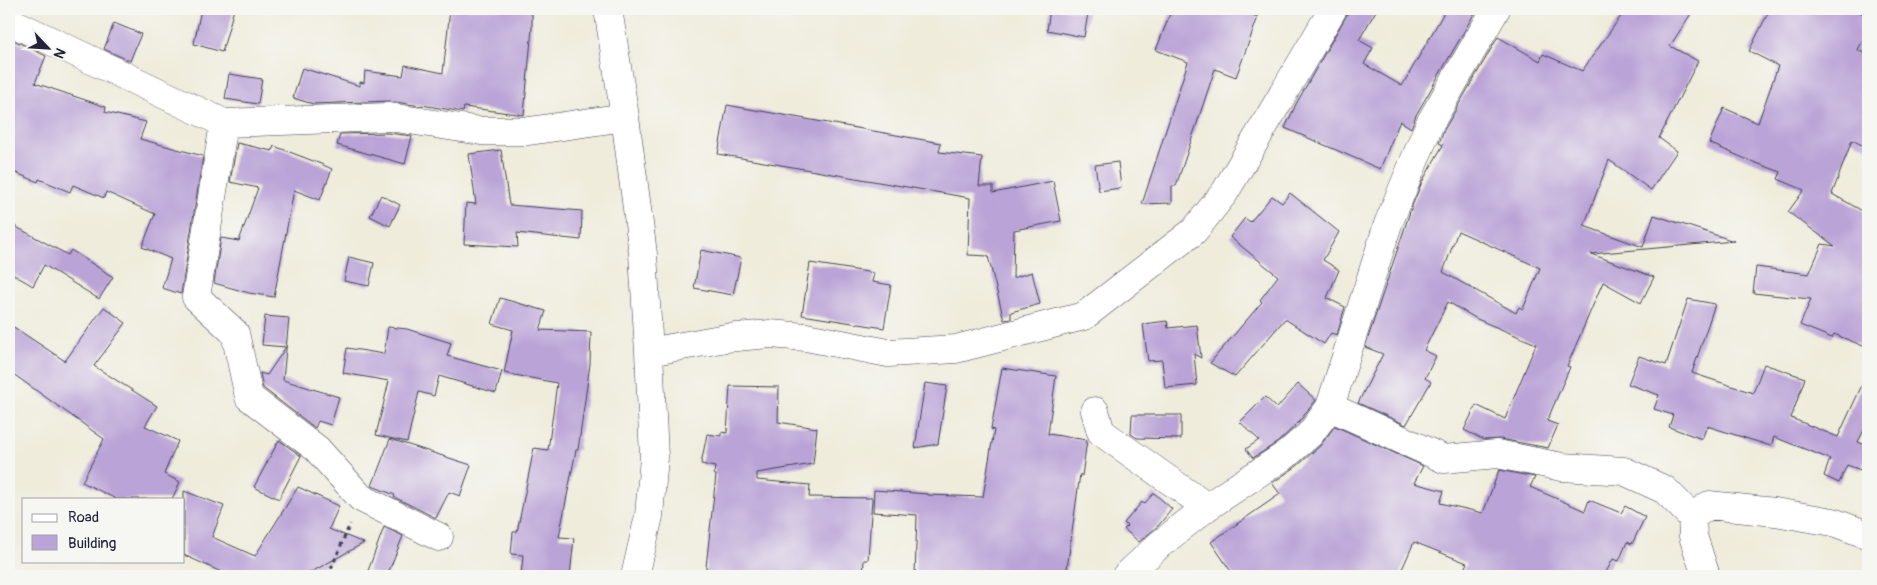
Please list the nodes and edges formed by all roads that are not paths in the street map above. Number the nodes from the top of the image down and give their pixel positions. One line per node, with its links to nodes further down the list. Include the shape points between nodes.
1 (608, 9): 5 (street)
2 (1333, 9): 7 (street, via 1225,192 1194,231 1084,316 956,349 888,353 806,337 770,334 726,338)
3 (1496, 9): 8 (street, via 1430,123 1392,215)
4 (9, 21): 6 (street)
5 (625, 118): 6 (street, via 529,131 481,131 388,117); 7 (street, via 643,254)
6 (224, 123): 13 (street, via 196,297 235,333 249,397 317,449 361,498)
7 (649, 352): 14 (street, via 654,457 649,516)
8 (1330, 407): 10 (street, via 1310,434 1287,454); 11 (street, via 1444,459 1497,454 1562,467 1624,471 1665,490)
9 (1095, 411): 10 (street, via 1101,432)
10 (1207, 506): 15 (street)
11 (1692, 517): 12 (street, via 1710,505 1833,522); 16 (street, via 1693,536)
12 (1868, 535)
13 (439, 537)
14 (636, 576)
15 (1126, 576)
16 (1706, 576)

